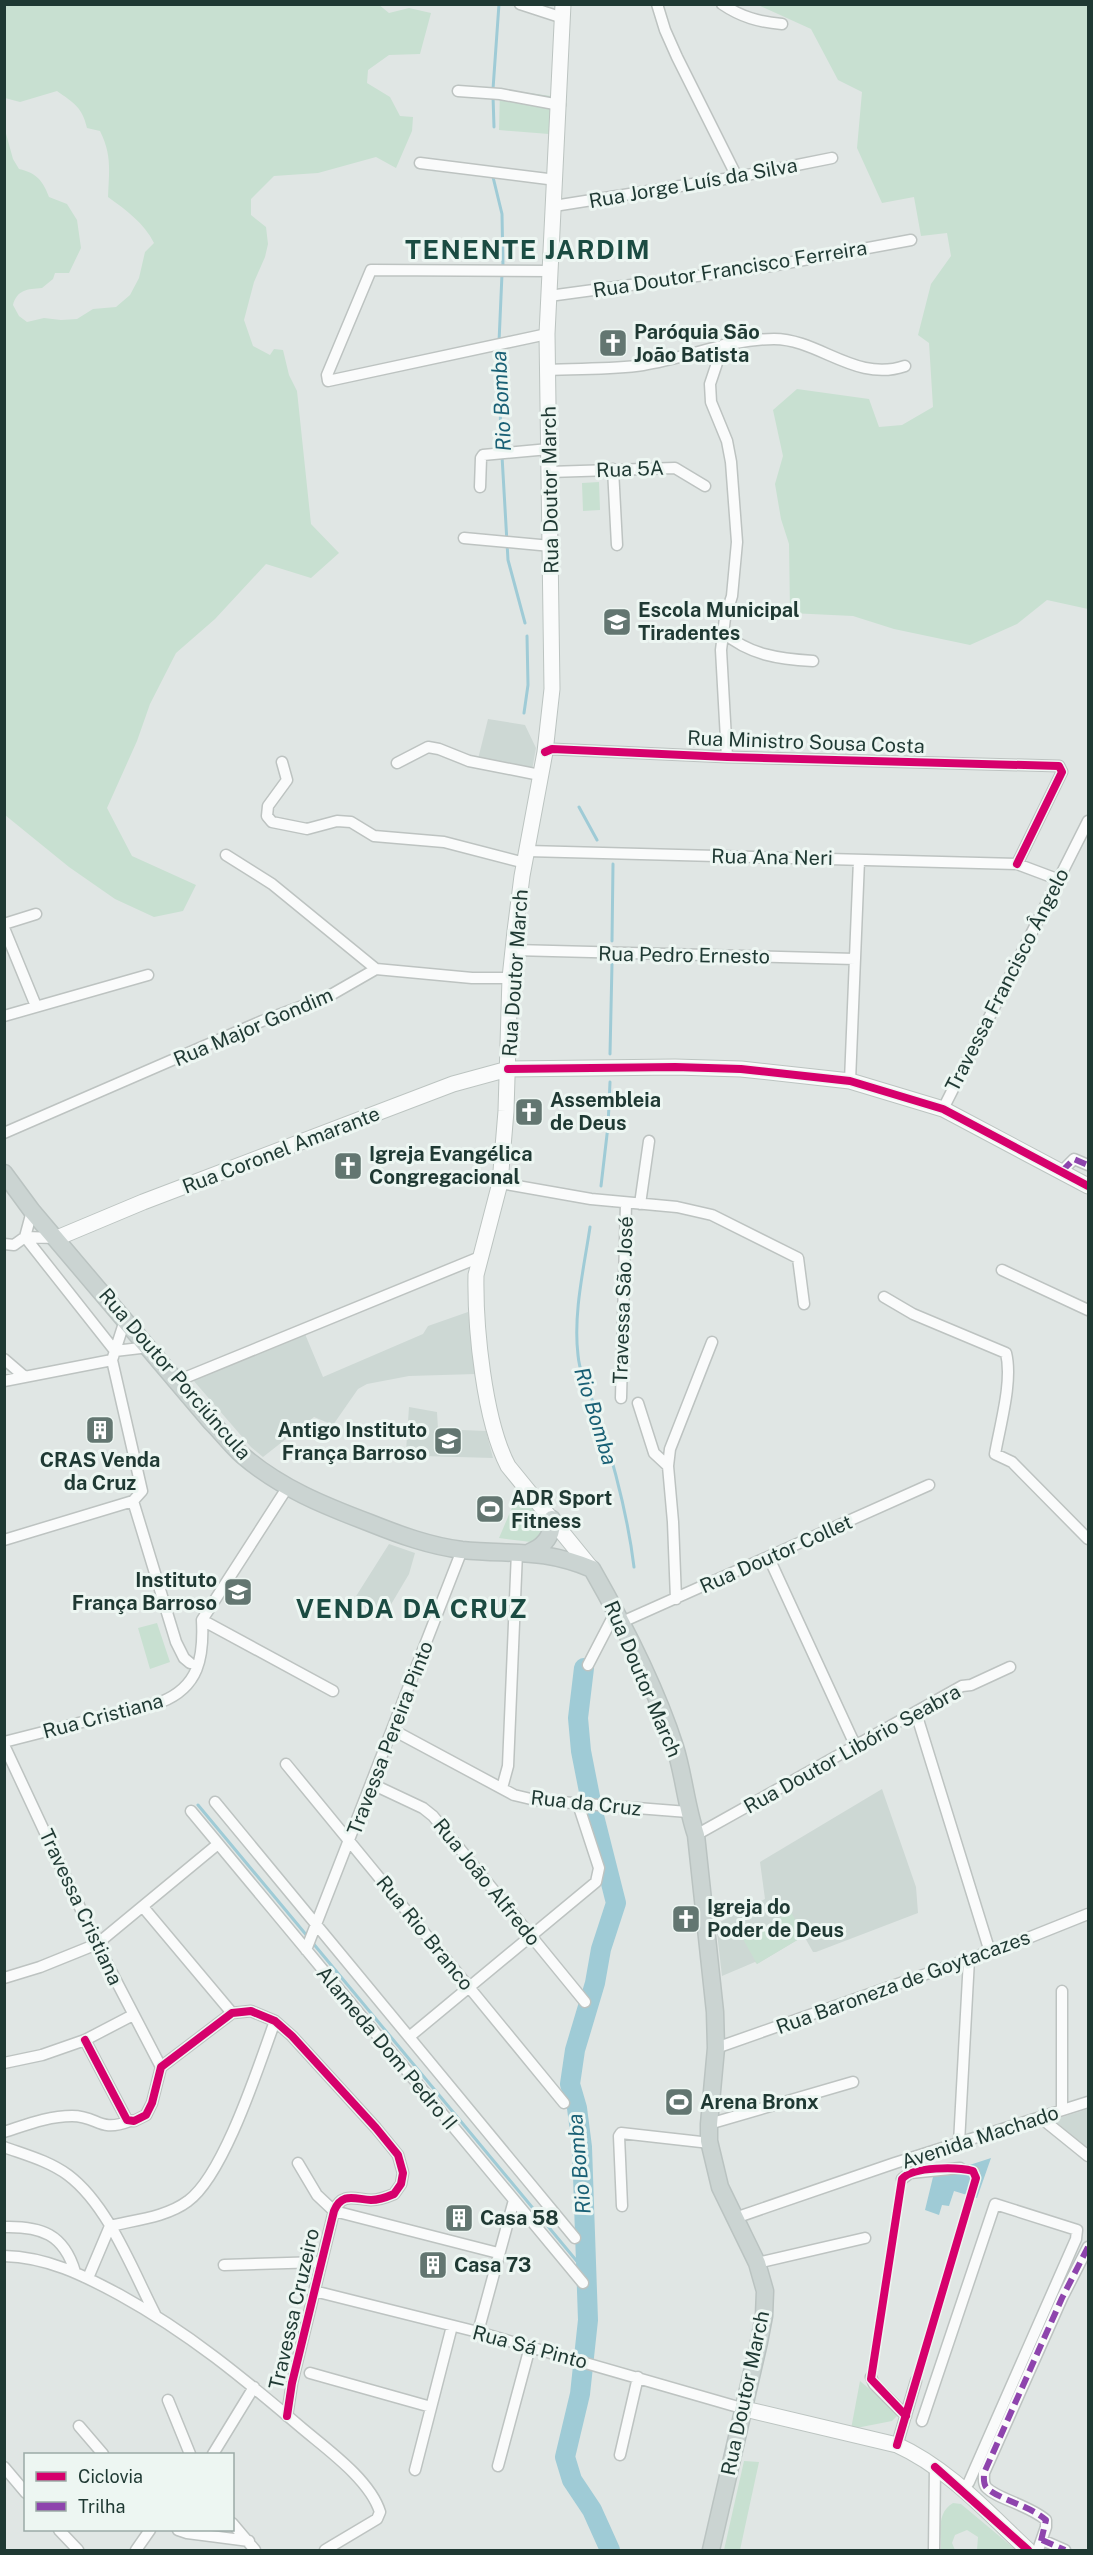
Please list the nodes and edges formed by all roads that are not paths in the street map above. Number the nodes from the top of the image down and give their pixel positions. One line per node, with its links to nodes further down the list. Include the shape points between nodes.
1 (520, 4): 4 (street)
2 (657, 4): 10 (street, via 677,57)
3 (722, 4): 5 (street, via 736,14)
4 (563, 11): 7 (main road, Rua Doutor March)
5 (782, 24)
6 (458, 91): 7 (street)
7 (560, 105): 11 (main road, Rua Doutor March)
8 (832, 158): 10 (street, Rua Jorge Luís da Silva)
9 (420, 163): 11 (street)
10 (737, 177): 12 (street, Rua Jorge Luís da Silva)
11 (555, 180): 12 (main road, Rua Doutor March)
12 (554, 206): 14 (main road, Rua Doutor March)
13 (910, 240): 15 (street, Rua Doutor Francisco Ferreira, via 771,266)
14 (551, 271): 15 (main road, Rua Doutor March); 16 (street, via 371,270 327,375 328,381)
15 (549, 296): 16 (main road, Rua Doutor March)
16 (548, 334): 19 (main road, Rua Doutor March)
17 (723, 345): 18 (street, via 782,340 873,370); 19 (street, via 644,365); 28 (street, via 710,384 711,402 731,462 737,542 732,596)
18 (905, 366)
19 (547, 370): 20 (main road, Rua Doutor March)
20 (549, 449): 22 (main road, Rua Doutor March); 24 (street, via 483,455)
21 (613, 469): 22 (street, Rua 5A); 23 (street, Rua 5A, via 675,468); 26 (street)
22 (549, 472): 27 (main road, Rua Doutor March)
23 (705, 486)
24 (480, 487)
25 (464, 538): 27 (street)
26 (617, 545)
27 (550, 546): 30 (main road, Rua Doutor March, via 553,659)
28 (723, 632): 29 (street, via 735,643 759,654); 31 (street)
29 (813, 661)
30 (545, 752): 31 (street, Rua Ministro Sousa Costa, via 552,749); 34 (main road, Rua Doutor March)
31 (728, 757): 39 (street, Rua Ministro Sousa Costa, via 1059,766 1062,772)
32 (282, 762): 37 (street, Rua Ana Neri, via 287,780 266,812 272,822 307,829 337,821 351,822 374,836 444,842)
33 (397, 763): 34 (street, via 417,751 434,748 469,761)
34 (540, 775): 37 (main road, Rua Doutor March)
35 (1089, 821): 40 (street, Travessa Francisco Ângelo)
36 (226, 855): 45 (street, via 272,884)
37 (526, 857): 38 (street, Rua Ana Neri); 43 (main road, Rua Doutor March)
38 (859, 860): 39 (street, Rua Ana Neri); 44 (street)
39 (1017, 864): 40 (street, Rua Ana Neri)
40 (1057, 879): 52 (street, Travessa Francisco Ângelo)
41 (36, 914): 42 (street)
42 (4, 926): 48 (street)
43 (514, 950): 44 (street, Rua Pedro Ernesto); 47 (main road, Rua Doutor March)
44 (855, 959): 51 (street)
45 (376, 969): 47 (street); 53 (street, Rua Major Gondim, via 329,996)
46 (148, 975): 48 (street)
47 (510, 978): 50 (main road, Rua Doutor March)
48 (36, 1006): 49 (street)
49 (4, 1016)
50 (508, 1069): 51 (main road, Rua Coronel Amarante, via 741,1069); 58 (main road, Rua Doutor March); 64 (main road, Rua Coronel Amarante, via 453,1084)
51 (850, 1081): 52 (main road, Rua Coronel Amarante)
52 (943, 1109): 56 (main road, Rua Coronel Amarante)
53 (4, 1133)
54 (649, 1141): 61 (street)
55 (1089, 1165): 56 (street, via 1074,1159)
56 (1062, 1171): 59 (main road, Rua Coronel Amarante)
57 (4, 1173): 62 (main road, Rua Doutor Porciúncula)
58 (500, 1183): 60 (street); 66 (main road, Rua Doutor March)
59 (1089, 1186)
60 (626, 1203): 61 (street); 79 (street, Travessa São José)
61 (640, 1204): 69 (street, via 712,1215 794,1255 798,1258)
62 (32, 1211): 63 (street); 64 (main road, Rua Doutor Porciúncula)
63 (25, 1237): 64 (street); 65 (street, via 14,1245); 74 (street)
64 (57, 1238): 71 (main road, Rua Doutor Porciúncula)
65 (4, 1244)
66 (480, 1257): 78 (street); 85 (main road, Rua Doutor March, via 476,1275 477,1317 493,1428 508,1466)
67 (1002, 1270): 70 (street)
68 (884, 1297): 86 (street, via 913,1314 1006,1353 1007,1379 995,1454 1012,1462)
69 (804, 1304)
70 (1089, 1310)
71 (125, 1320): 73 (main road, Rua Doutor Porciúncula); 74 (street)
72 (712, 1342): 81 (street, via 670,1449)
73 (148, 1347): 74 (street); 78 (main road, Rua Doutor Porciúncula)
74 (114, 1356): 76 (street); 84 (street, via 142,1491)
75 (4, 1359): 76 (street)
76 (25, 1377): 77 (street)
77 (4, 1381)
78 (177, 1381): 83 (main road, Rua Doutor Porciúncula, via 241,1454)
79 (621, 1398)
80 (638, 1403): 81 (street, via 654,1453)
81 (668, 1466): 92 (street)
82 (929, 1485): 90 (street, Rua Doutor Collet)
83 (287, 1488): 88 (main road, Rua Doutor Porciúncula, via 408,1538); 94 (street)
84 (133, 1501): 87 (street); 95 (street, via 176,1642)
85 (552, 1519): 89 (main road, via 549,1536 542,1546); 91 (main road, Rua Doutor March)
86 (1089, 1539)
87 (4, 1540)
88 (462, 1550): 89 (main road, Rua Doutor Porciúncula); 100 (street, Travessa Pereira Pinto)
89 (524, 1552): 91 (main road, Rua Doutor Porciúncula, via 560,1557); 105 (street, via 508,1766)
90 (769, 1558): 92 (street, Rua Doutor Collet); 102 (street)
91 (592, 1569): 93 (main road, Rua Doutor March)
92 (676, 1599): 93 (street, Rua Doutor Collet)
93 (619, 1617): 96 (street); 109 (main road, Rua Doutor March, via 674,1743)
94 (202, 1620): 98 (street); 101 (street, Rua Cristiana, via 200,1664 188,1686 173,1697)
95 (190, 1663)
96 (588, 1665)
97 (1010, 1667): 99 (street, Rua Doutor Libório Seabra, via 962,1686)
98 (333, 1691)
99 (916, 1713): 102 (street, Rua Doutor Libório Seabra); 119 (street)
100 (393, 1730): 104 (street, Travessa Pereira Pinto); 105 (street, Rua da Cruz)
101 (4, 1743): 117 (street, Travessa Cristiana)
102 (856, 1747): 110 (street, Rua Doutor Libório Seabra)
103 (285, 1764): 111 (street, Rua Rio Branco)
104 (372, 1784): 111 (street, Travessa Pereira Pinto); 116 (street, Rua João Alfredo, via 428,1810)
105 (502, 1788): 107 (street, Rua da Cruz, via 535,1800)
106 (215, 1802): 115 (street, Alameda Dom Pedro II)
107 (589, 1805): 109 (street, Rua da Cruz); 116 (street, via 599,1868 596,1882)
108 (191, 1811): 112 (street, Alameda Dom Pedro II)
109 (688, 1812): 110 (main road, Rua Doutor March)
110 (696, 1835): 130 (main road, Rua Doutor March, via 716,2012)
111 (349, 1841): 115 (street, Travessa Pereira Pinto); 122 (street, Rua Rio Branco)
112 (218, 1844): 113 (street); 118 (street, Alameda Dom Pedro II)
113 (142, 1907): 117 (street); 125 (street)
114 (1089, 1914): 119 (street, Rua Baroneza de Goytacazes)
115 (315, 1930): 118 (street); 128 (street, Alameda Dom Pedro II)
116 (531, 1936): 122 (street); 124 (street, Rua João Alfredo)
117 (98, 1944): 121 (street); 126 (street, Travessa Cristiana)
118 (307, 1948): 148 (street, Alameda Dom Pedro II)
119 (990, 1952): 120 (street, Rua Baroneza de Goytacazes)
120 (969, 1959): 130 (street, Rua Baroneza de Goytacazes); 142 (street)
121 (4, 1978)
122 (469, 1987): 128 (street); 135 (street, Rua Rio Branco)
123 (1062, 1991): 136 (street)
124 (585, 2002)
125 (232, 2013): 127 (street, via 251,2011); 132 (street)
126 (133, 2016): 129 (street); 132 (street, Travessa Cristiana)
127 (275, 2021): 150 (street, via 398,2155 403,2173 394,2194 373,2200 344,2198); 152 (street, via 249,2093 216,2166 190,2200 171,2211)
128 (409, 2037): 154 (street, Alameda Dom Pedro II)
129 (85, 2040): 131 (street); 138 (street)
130 (716, 2048): 139 (main road, Rua Doutor March)
131 (4, 2063)
132 (161, 2067): 138 (street, via 146,2115)
133 (853, 2082): 139 (street)
134 (1089, 2102): 136 (street, Avenida Machado)
135 (564, 2103)
136 (1062, 2110): 137 (street, Avenida Machado)
137 (1041, 2118): 142 (street, Avenida Machado); 144 (street)
138 (130, 2121): 140 (street, via 108,2127 81,2117 62,2116)
139 (709, 2124): 141 (main road, Rua Doutor March)
140 (4, 2132)
141 (710, 2143): 149 (street, via 621,2133); 151 (main road, Rua Doutor March, via 720,2187)
142 (960, 2143): 151 (street, Avenida Machado)
143 (4, 2147): 152 (street, via 67,2174 85,2190)
144 (1089, 2157)
145 (298, 2163): 150 (street, via 317,2196)
146 (960, 2168): 147 (street, via 910,2173)
147 (902, 2179)
148 (514, 2200): 157 (street); 164 (street, Alameda Dom Pedro II)
149 (622, 2206)
150 (334, 2211): 157 (street); 159 (street, Travessa Cruzeiro)
151 (735, 2218): 160 (main road, Rua Doutor March)
152 (110, 2226): 163 (street); 166 (street)
153 (4, 2227): 162 (street, via 31,2228 58,2240)
154 (574, 2238)
155 (865, 2238): 160 (street)
156 (1089, 2247): 197 (street, via 984,2473 989,2490 1046,2520)
157 (498, 2253): 168 (street)
158 (4, 2256): 162 (street, via 33,2257)
159 (321, 2262): 161 (street); 165 (street, Travessa Cruzeiro)
160 (757, 2263): 177 (main road, Rua Doutor March, via 765,2290 764,2316)
161 (224, 2265)
162 (75, 2271): 163 (street)
163 (88, 2278): 166 (street)
164 (583, 2283)
165 (314, 2291): 167 (street, Rua Sá Pinto); 178 (street, Travessa Cruzeiro)
166 (155, 2314): 174 (street)
167 (452, 2326): 168 (street, Rua Sá Pinto); 176 (street)
168 (478, 2332): 169 (street, Rua Sá Pinto)
169 (530, 2347): 171 (street, Rua Sá Pinto); 188 (street)
170 (310, 2373): 176 (street)
171 (638, 2377): 177 (street, Rua Sá Pinto); 186 (street)
172 (870, 2377): 179 (street)
173 (916, 2381): 179 (street)
174 (254, 2387): 178 (street); 185 (street)
175 (168, 2400): 184 (street)
176 (431, 2407): 190 (street)
177 (745, 2409): 182 (main road); 202 (main road, Rua Doutor March)
178 (287, 2416): 201 (street, via 367,2488 380,2512 377,2519)
179 (906, 2416): 182 (street)
180 (922, 2421): 191 (street, via 995,2204 1077,2230)
181 (79, 2426): 183 (street)
182 (897, 2445): 189 (main road)
183 (102, 2453)
184 (190, 2453)
185 (214, 2453)
186 (620, 2454)
187 (4, 2466): 192 (street)
188 (498, 2466)
189 (935, 2468): 191 (main road); 203 (street)
190 (415, 2470)
191 (963, 2490): 204 (main road)
192 (24, 2491)
193 (234, 2525): 198 (street)
194 (61, 2531): 199 (street)
195 (149, 2531): 200 (street)
196 (182, 2531): 198 (street)
197 (1040, 2545): 205 (street)
198 (252, 2546)
199 (78, 2550)
200 (136, 2550)
201 (325, 2550)
202 (711, 2550)
203 (934, 2550)
204 (1028, 2550)
205 (1065, 2550)

